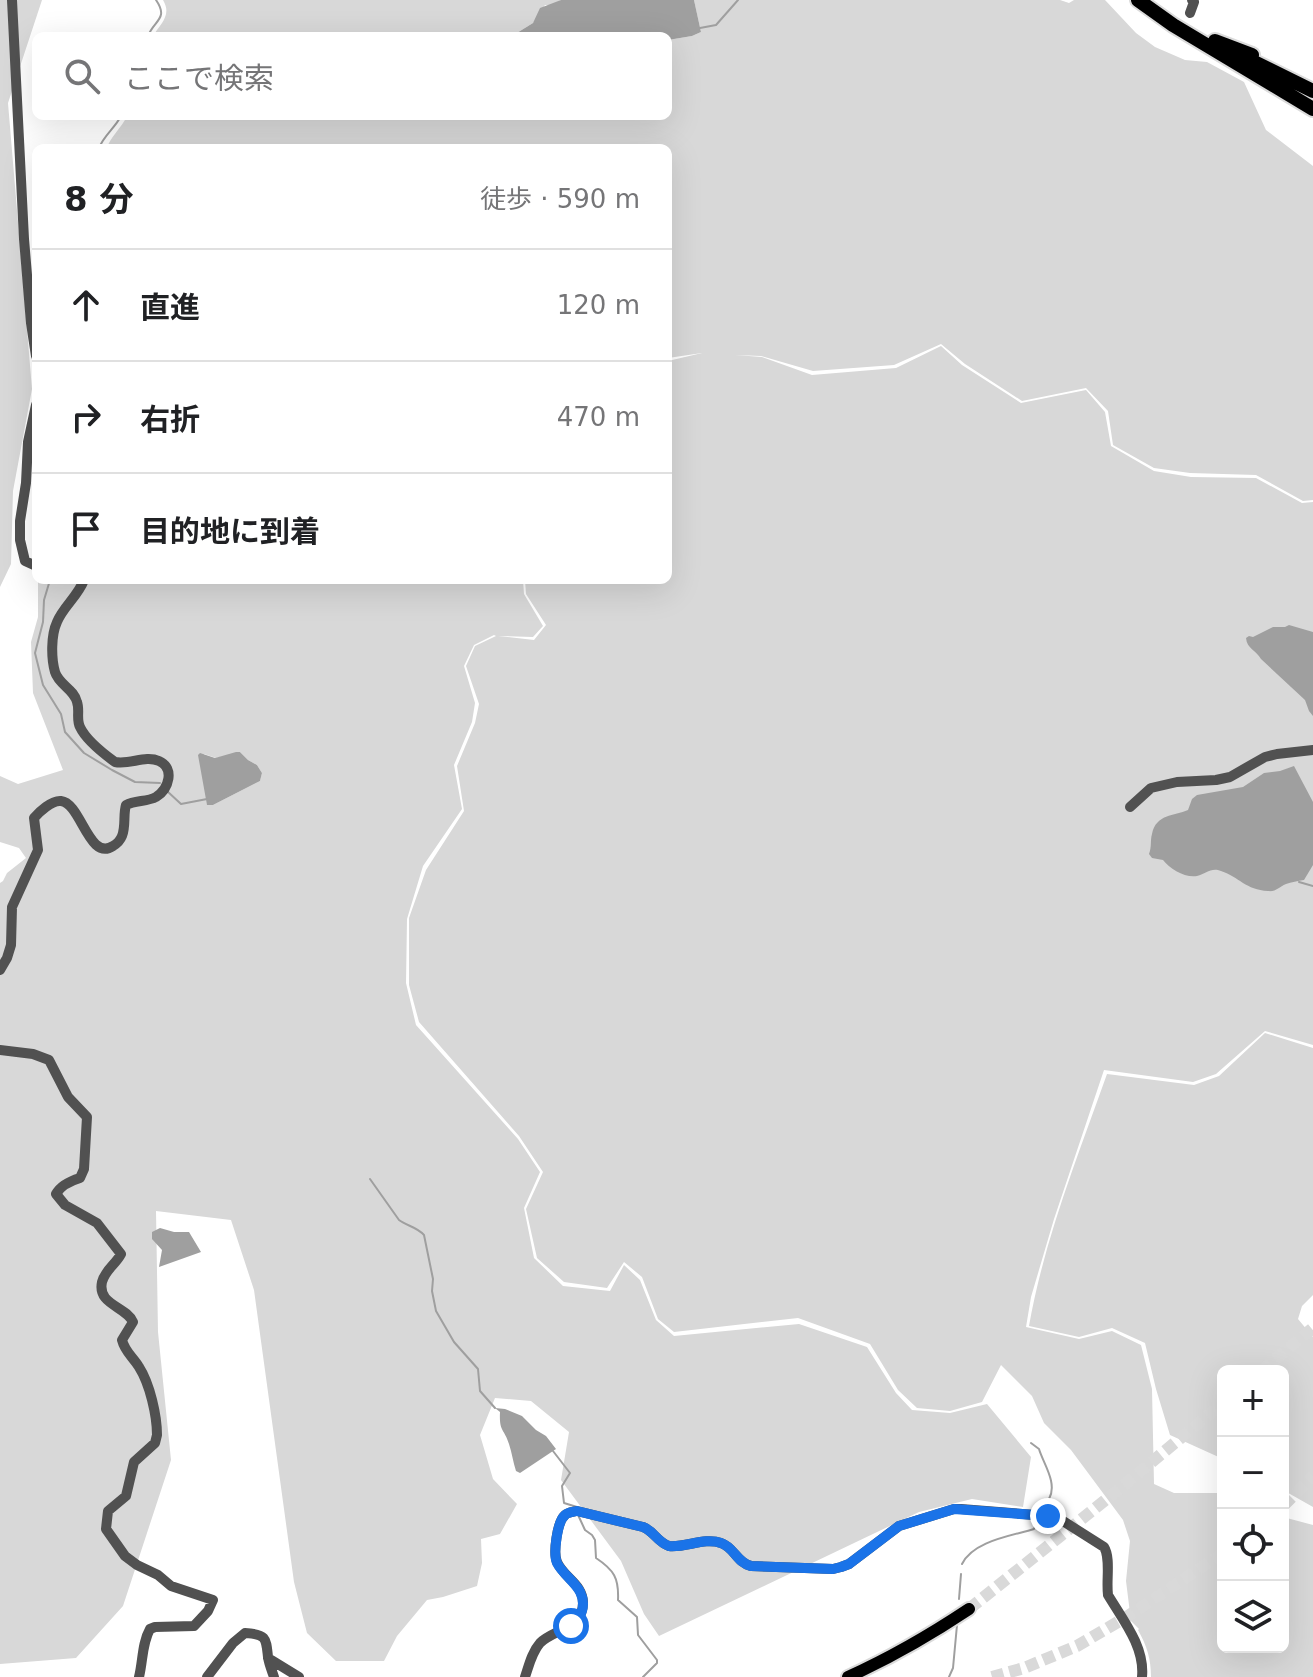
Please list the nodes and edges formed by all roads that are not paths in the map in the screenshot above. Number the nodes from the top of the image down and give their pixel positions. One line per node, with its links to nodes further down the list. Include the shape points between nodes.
1 (12, 0): 10 (street)
2 (1138, 0): 9 (highway)
3 (1150, 0): 6 (highway)
4 (1192, 0): 5 (street)
5 (1190, 13)
6 (1215, 41): 7 (highway); 8 (highway)
7 (1313, 82)
8 (1313, 91)
9 (1313, 109)
10 (32, 330)
11 (32, 424): 12 (street, via 20,540 25,561)
12 (32, 564)
13 (82, 584): 16 (street, via 57,621 54,671 76,697 80,727 115,762 152,759 162,762 169,773 158,796 126,805 123,834 110,848 97,845 73,809 61,801 38,813 38,850 12,907 11,945)
14 (1313, 750): 15 (street, via 1265,757 1230,777 1151,788)
15 (1130, 807)
16 (0, 970)
17 (0, 1050): 20 (street, via 49,1060 68,1097 87,1117 84,1169 80,1178 56,1194 97,1223 121,1254 107,1272 102,1292 131,1316 123,1346 148,1386 158,1430 155,1443 134,1462 126,1496 108,1511 106,1529 137,1565 171,1586 213,1600 194,1626 150,1629)
18 (969, 1609): 25 (main road)
19 (268, 1658): 21 (street, via 263,1637 245,1633); 22 (street); 23 (street)
20 (139, 1677)
21 (207, 1677)
22 (274, 1677)
23 (299, 1677)
24 (525, 1677): 26 (street, via 539,1645 576,1622 582,1610 578,1587 555,1558 558,1527 571,1512 643,1527 669,1546 718,1542 751,1566 833,1569 849,1564 899,1526 954,1509 1048,1516 1104,1547 1108,1595 1140,1653)
25 (848, 1677)
26 (1142, 1677)

